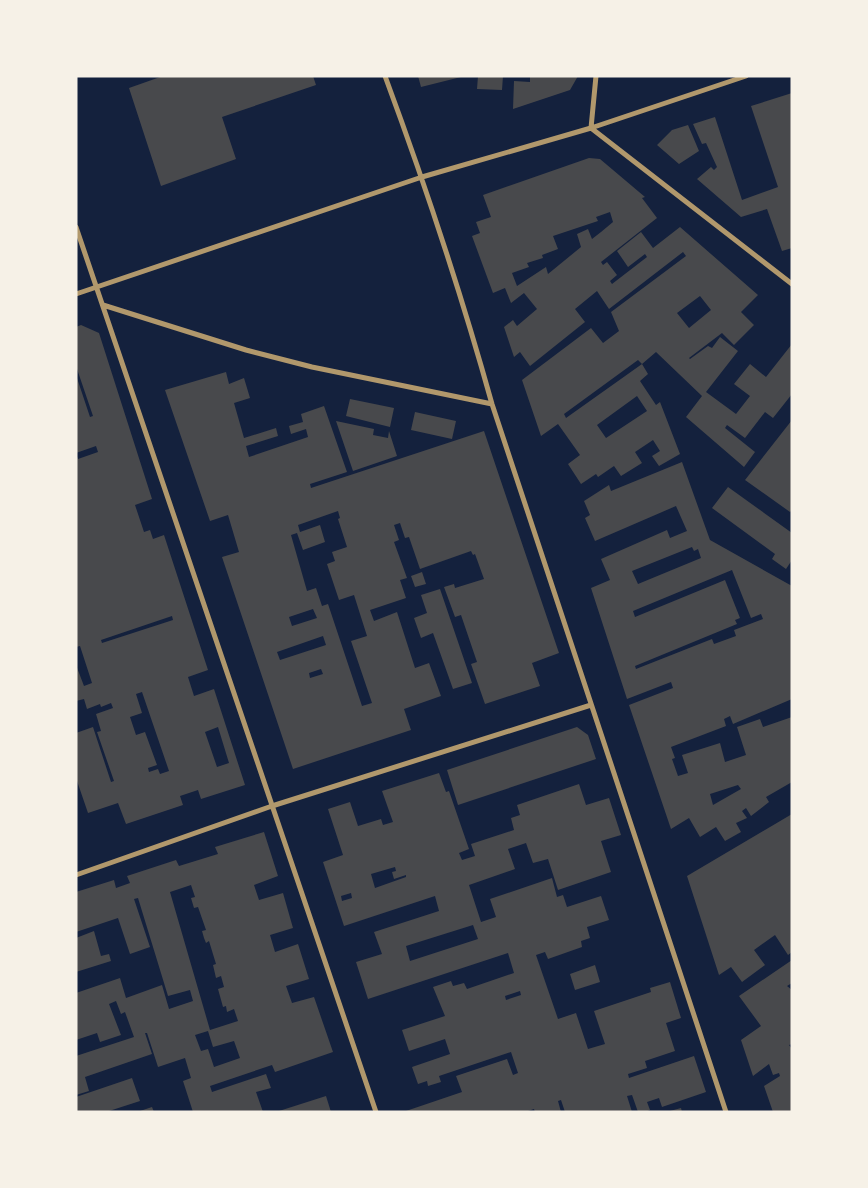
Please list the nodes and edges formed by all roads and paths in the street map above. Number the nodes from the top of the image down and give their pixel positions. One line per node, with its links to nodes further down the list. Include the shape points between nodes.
1 (384, 76): 5 (street)
2 (596, 76): 4 (street)
3 (746, 76): 4 (street)
4 (591, 128): 5 (street); 7 (street)
5 (422, 177): 8 (street); 11 (street, via 468,317)
6 (76, 227): 8 (street)
7 (792, 284)
8 (96, 288): 9 (street); 10 (street)
9 (76, 294)
10 (103, 306): 11 (street, via 312,367); 13 (street)
11 (492, 404): 12 (street)
12 (591, 705): 13 (street); 16 (street)
13 (272, 806): 14 (street); 15 (street)
14 (76, 875)
15 (376, 1112)
16 (726, 1112)

